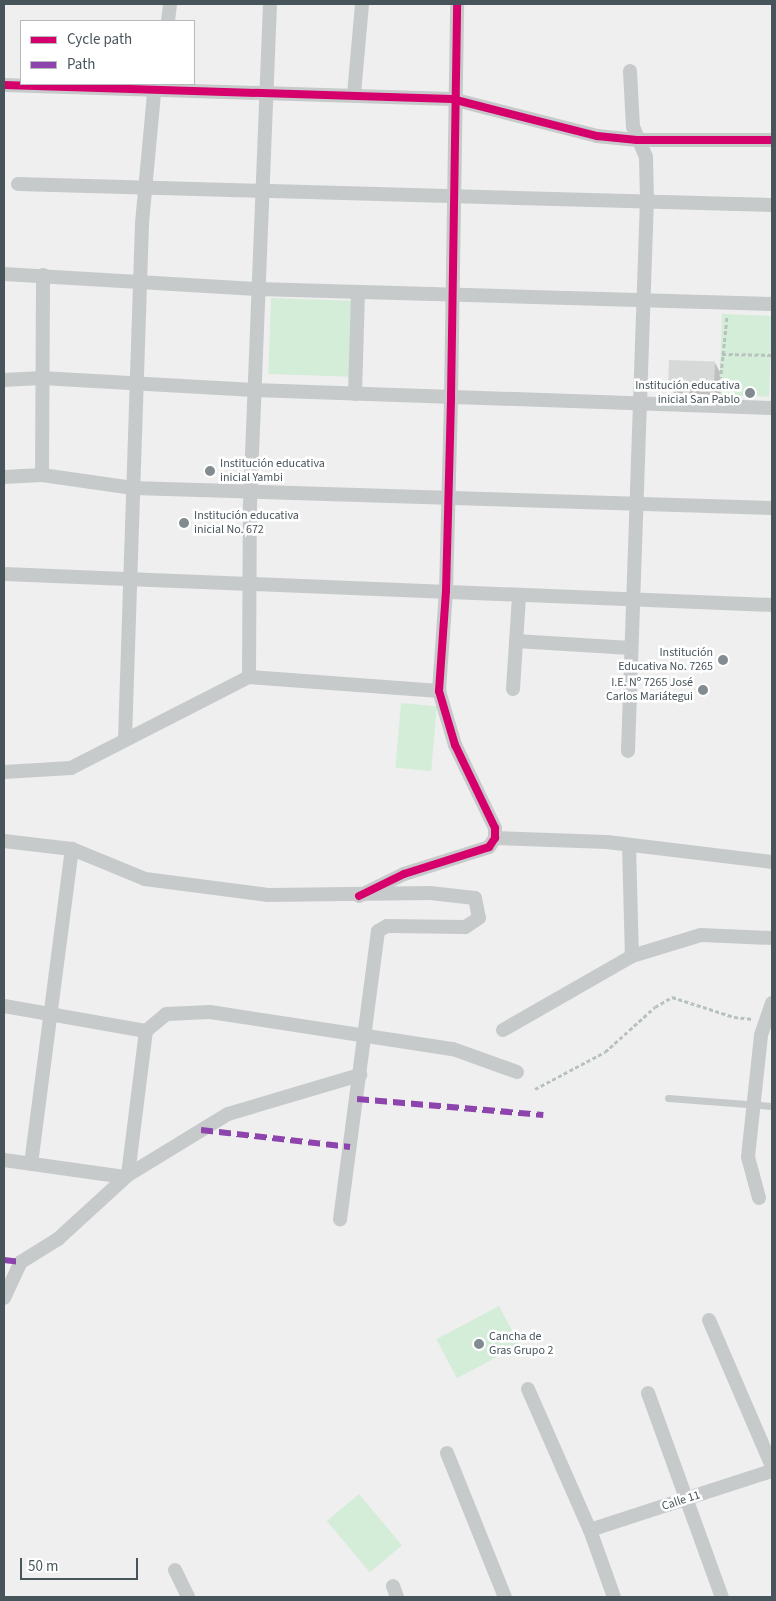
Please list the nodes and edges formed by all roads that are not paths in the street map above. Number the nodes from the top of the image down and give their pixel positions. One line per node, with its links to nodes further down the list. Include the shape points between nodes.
1 (170, 4): 5 (street)
2 (270, 4): 9 (street)
3 (362, 4): 10 (street)
4 (457, 4): 11 (street)
5 (168, 20)
6 (630, 70): 12 (street)
7 (4, 85): 8 (street)
8 (154, 86): 9 (street); 15 (street)
9 (267, 92): 10 (street); 16 (street)
10 (354, 94): 11 (street)
11 (454, 99): 12 (street, via 596,136); 17 (street)
12 (637, 140): 13 (street); 18 (street, via 646,157)
13 (772, 140)
14 (18, 184): 15 (street)
15 (145, 187): 16 (street); 22 (street)
16 (262, 190): 17 (street); 23 (street)
17 (453, 194): 18 (street); 25 (street)
18 (647, 199): 19 (street); 26 (street)
19 (772, 205)
20 (4, 274): 21 (street)
21 (43, 275): 22 (street); 28 (street)
22 (140, 282): 23 (street); 30 (street)
23 (258, 289): 24 (street); 31 (street)
24 (358, 292): 25 (street); 32 (street)
25 (452, 296): 26 (street); 33 (street)
26 (643, 301): 27 (street); 34 (street)
27 (772, 304)
28 (40, 378): 29 (street); 30 (street); 36 (street)
29 (4, 380)
30 (136, 384): 31 (street); 38 (street)
31 (254, 390): 32 (street); 39 (street)
32 (355, 394): 33 (street)
33 (451, 397): 34 (street); 40 (street)
34 (641, 404): 35 (street); 41 (street)
35 (772, 408)
36 (42, 474): 37 (street); 38 (street)
37 (4, 477)
38 (133, 488): 39 (street); 44 (street)
39 (251, 490): 40 (street); 45 (street)
40 (449, 495): 41 (street); 46 (street)
41 (639, 504): 42 (street); 48 (street)
42 (772, 508)
43 (4, 574): 44 (street)
44 (130, 580): 45 (street); 55 (street)
45 (249, 584): 46 (street); 52 (street)
46 (446, 591): 47 (street); 54 (street)
47 (519, 595): 48 (street); 50 (street)
48 (632, 600): 49 (street); 51 (street)
49 (772, 605)
50 (516, 641): 51 (street); 53 (street)
51 (631, 648): 56 (street)
52 (249, 677): 54 (street); 55 (street)
53 (514, 689)
54 (439, 691): 58 (street, via 455,744 495,828)
55 (125, 739): 57 (street, via 71,768)
56 (628, 751)
57 (4, 772)
58 (495, 838): 60 (street); 63 (street, via 489,848 404,874)
59 (4, 841): 61 (street)
60 (629, 845): 62 (street); 65 (street)
61 (72, 849): 63 (street, via 146,879 268,895); 68 (street)
62 (772, 862)
63 (359, 896): 72 (street, via 430,893 475,898 479,918 465,927 381,927)
64 (772, 938): 65 (street, via 701,935)
65 (632, 956): 70 (street)
66 (772, 1003): 69 (street)
67 (4, 1006): 68 (street)
68 (52, 1014): 71 (street); 79 (street)
69 (769, 1020): 76 (street, via 761,1035)
70 (503, 1030)
71 (146, 1031): 72 (street, via 166,1014 210,1012); 80 (street)
72 (366, 1034): 73 (street, via 453,1050); 74 (street)
73 (517, 1072)
74 (360, 1075): 80 (street, via 228,1114); 82 (street)
75 (668, 1098): 76 (lane)
76 (755, 1105): 77 (lane); 81 (street, via 748,1157)
77 (772, 1106)
78 (4, 1160): 79 (street)
79 (31, 1164): 80 (street)
80 (127, 1176): 83 (street, via 58,1239 21,1262)
81 (759, 1198)
82 (340, 1220)
83 (4, 1298)
84 (709, 1320): 88 (street)
85 (528, 1389): 91 (street)
86 (648, 1393): 90 (street)
87 (447, 1453): 94 (street)
88 (772, 1466)
89 (772, 1471): 90 (street, Calle 11)
90 (687, 1500): 91 (street, Calle 11); 96 (street)
91 (590, 1530): 95 (street)
92 (175, 1570): 93 (street)
93 (188, 1597)
94 (506, 1597)
95 (614, 1597)
96 (722, 1597)

